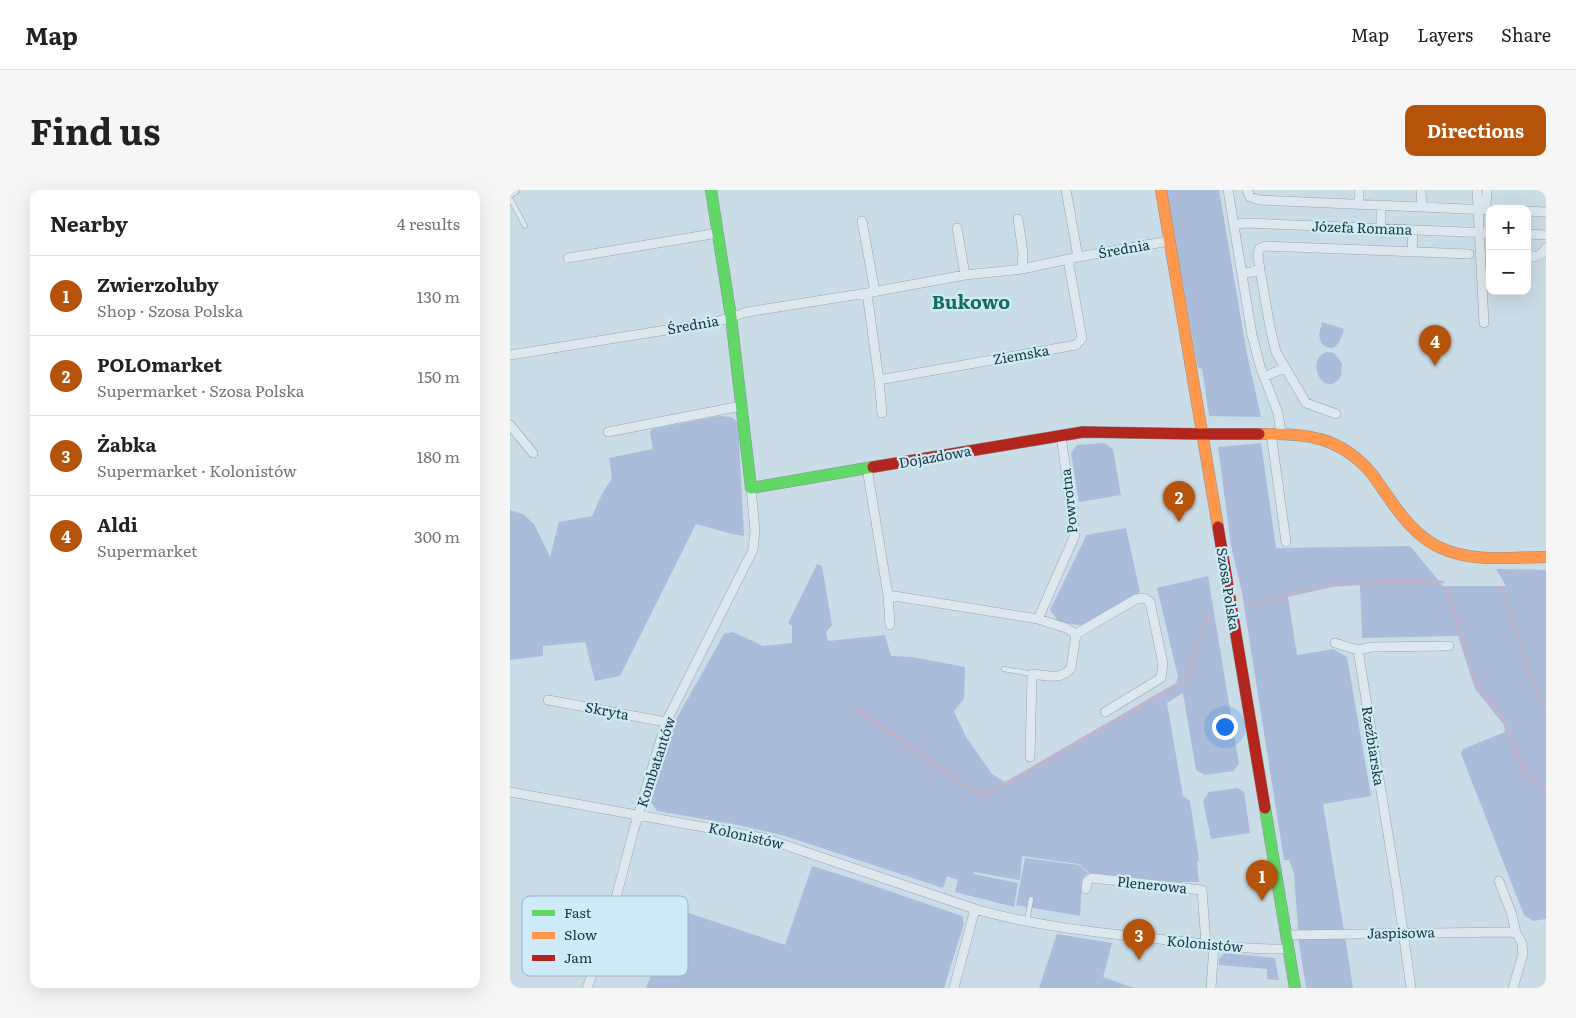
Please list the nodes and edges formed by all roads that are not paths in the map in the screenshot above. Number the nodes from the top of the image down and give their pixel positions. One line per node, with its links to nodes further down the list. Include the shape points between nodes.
1 (515, 190): 11 (street)
2 (711, 190): 27 (street)
3 (1066, 190): 35 (street, Średnia)
4 (1161, 190): 31 (street, Szosa Polska)
5 (1228, 190): 21 (street)
6 (1247, 190): 13 (street, via 1256,200)
7 (1359, 190): 13 (street)
8 (1421, 190): 15 (street)
9 (1477, 190): 16 (street)
10 (1487, 190): 16 (street)
11 (510, 193)
12 (510, 198): 22 (lane)
13 (1360, 204): 14 (street)
14 (1381, 205): 15 (street); 24 (street)
15 (1422, 207): 16 (street)
16 (1484, 207): 26 (street)
17 (1531, 211): 18 (street)
18 (1546, 212)
19 (1018, 219): 39 (street)
20 (862, 221): 43 (street)
21 (1234, 225): 24 (street, Józefa Romana); 41 (street)
22 (525, 226)
23 (957, 228): 42 (street)
24 (1380, 228): 25 (street, Józefa Romana)
25 (1413, 230): 26 (street, Józefa Romana); 33 (street)
26 (1480, 232): 28 (street, Józefa Romana); 45 (street)
27 (718, 233): 37 (street); 44 (street)
28 (1486, 233)
29 (1531, 234): 30 (street)
30 (1546, 235)
31 (1169, 241): 35 (street, Średnia); 56 (street, Szosa Polska)
32 (1546, 248): 36 (street, via 1542,254)
33 (1412, 251): 34 (street); 40 (street, via 1264,246 1258,253)
34 (1469, 254)
35 (1078, 257): 38 (street, Średnia)
36 (1531, 257)
37 (568, 258)
38 (1068, 260): 39 (street, Średnia); 49 (street, Ziemska, via 1082,338 1076,345)
39 (1022, 269): 42 (street, Średnia)
40 (1260, 270): 41 (street); 47 (street, via 1274,346)
41 (1242, 274): 48 (street, via 1254,346)
42 (965, 275): 43 (street, Średnia)
43 (871, 293): 44 (street, Średnia); 49 (street)
44 (731, 317): 46 (street, Średnia); 50 (street)
45 (1484, 323)
46 (510, 355)
47 (1284, 368): 48 (street); 52 (street, via 1306,403)
48 (1264, 377): 55 (street, via 1278,413)
49 (879, 380): 51 (street)
50 (742, 406): 54 (street); 60 (street)
51 (882, 413)
52 (1336, 414)
53 (510, 425): 58 (street)
54 (608, 432)
55 (1276, 433): 56 (street, Dojazdowa); 61 (street); 62 (street, Dojazdowa, via 1317,437 1353,455 1372,473 1409,525 1443,550 1471,557)
56 (1202, 434): 57 (street, Dojazdowa, via 1095,432); 86 (street, Szosa Polska)
57 (1061, 436): 59 (street, Dojazdowa); 64 (street, Powrotna, via 1075,535)
58 (533, 453)
59 (867, 468): 60 (street, Dojazdowa); 63 (street)
60 (750, 488): 74 (street, Kombatantów, via 755,530 753,550)
61 (1286, 542)
62 (1546, 557)
63 (888, 595): 64 (street); 65 (street)
64 (1038, 619): 66 (street)
65 (890, 625)
66 (1076, 634): 71 (street, via 1068,672 1059,676); 73 (street, via 1136,599 1144,598 1150,602 1163,664 1161,678)
67 (1334, 643): 69 (street)
68 (1450, 646): 69 (street)
69 (1358, 650): 84 (street, Rzeźbiarska)
70 (1004, 669): 71 (lane)
71 (1032, 674): 75 (street)
72 (548, 700): 74 (street, Skryta)
73 (1105, 712)
74 (666, 722): 77 (street, Kombatantów)
75 (1030, 757)
76 (510, 792): 77 (street, Kolonistów)
77 (638, 815): 80 (street, Kombatantów); 82 (street, Kolonistów, via 764,838)
78 (1499, 882): 85 (street)
79 (1086, 889): 87 (street, Plenerowa, via 1092,878 1202,890)
80 (617, 896)
81 (1031, 899): 83 (lane)
82 (975, 909): 83 (street, Kolonistów); 91 (street)
83 (1027, 921): 87 (street, Kolonistów)
84 (1403, 933): 85 (street, Jaspisowa); 86 (street, Jaspisowa); 94 (street, Rzeźbiarska)
85 (1516, 933): 95 (street, via 1522,943 1523,954)
86 (1286, 934): 88 (street, Szosa Polska)
87 (1210, 945): 88 (street, Kolonistów); 92 (street)
88 (1289, 949): 93 (street, Szosa Polska)
89 (592, 976): 90 (street, Kombatantów)
90 (587, 988)
91 (954, 988)
92 (1211, 988)
93 (1295, 988)
94 (1411, 988)
95 (1513, 988)

